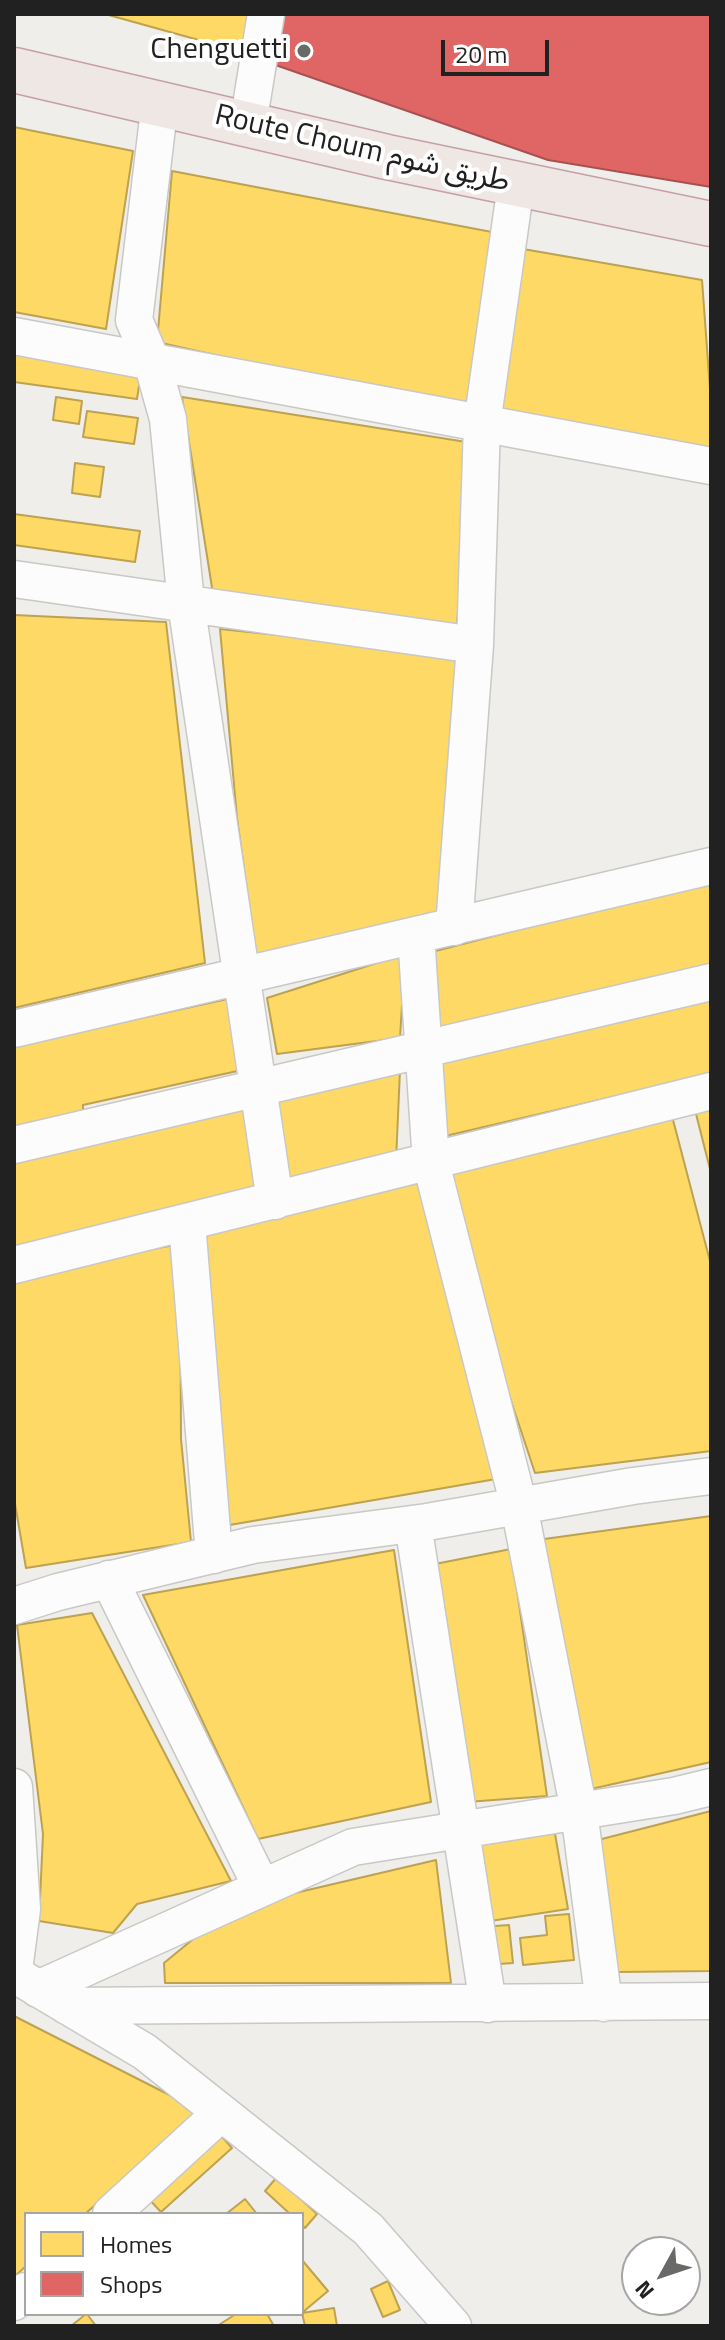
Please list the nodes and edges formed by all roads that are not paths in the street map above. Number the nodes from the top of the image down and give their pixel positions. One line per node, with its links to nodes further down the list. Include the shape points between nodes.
1 (266, 14): 4 (street)
2 (14, 70): 3 (highway, Route Choum طريق شوم)
3 (160, 102): 4 (highway, Route Choum طريق شوم); 8 (street, via 134,320)
4 (248, 124): 5 (highway, Route Choum طريق شوم)
5 (516, 185): 6 (highway, Route Choum طريق شوم); 9 (street)
6 (711, 224)
7 (14, 336): 8 (street)
8 (152, 362): 9 (street); 12 (street, via 168,419)
9 (482, 424): 10 (street); 13 (street)
10 (711, 466)
11 (14, 579): 12 (street)
12 (186, 603): 13 (street); 17 (street)
13 (475, 645): 15 (street)
14 (711, 866): 15 (street)
15 (454, 927): 16 (street)
16 (416, 935): 17 (street); 20 (street)
17 (241, 976): 19 (street); 21 (street)
18 (711, 982): 20 (street)
19 (14, 1029)
20 (424, 1049): 21 (street); 24 (street)
21 (258, 1088): 23 (street); 25 (street)
22 (711, 1091): 24 (street)
23 (14, 1145)
24 (431, 1163): 25 (street); 29 (street)
25 (275, 1201): 26 (street)
26 (187, 1223): 27 (street); 31 (street)
27 (14, 1265)
28 (711, 1476): 29 (street)
29 (519, 1506): 30 (street); 36 (street)
30 (413, 1524): 31 (street); 37 (street)
31 (214, 1555): 32 (street)
32 (109, 1579): 33 (street); 38 (street)
33 (14, 1606)
34 (14, 1787): 39 (street)
35 (711, 1787): 36 (street)
36 (579, 1811): 37 (street); 41 (street)
37 (461, 1830): 38 (street, via 353,1847); 42 (street)
38 (262, 1888): 39 (street)
39 (33, 1985): 42 (street); 43 (street, via 145,2052)
40 (711, 2001): 41 (street)
41 (604, 2003): 42 (street)
42 (488, 2004)
43 (221, 2113): 44 (street); 45 (street, via 368,2229)
44 (113, 2212)
45 (453, 2326)

